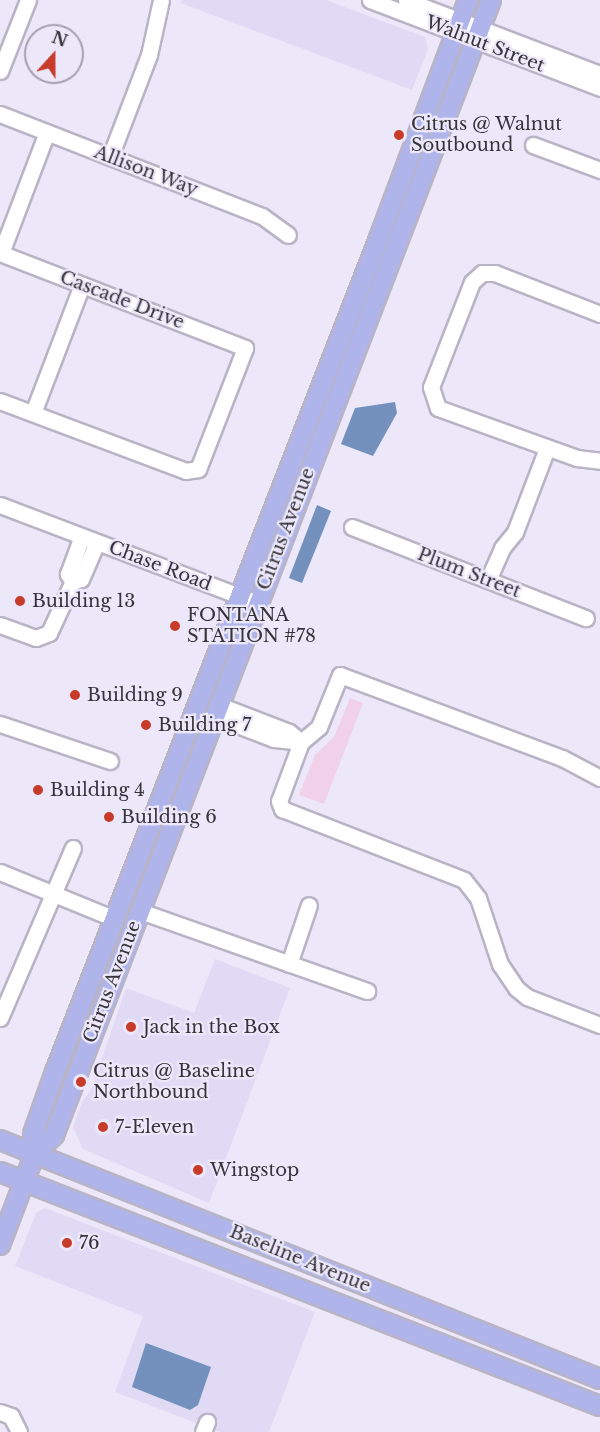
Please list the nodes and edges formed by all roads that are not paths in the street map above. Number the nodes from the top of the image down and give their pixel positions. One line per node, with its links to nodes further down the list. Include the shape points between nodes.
1 (28, 0): 9 (street)
2 (161, 0): 15 (street, via 149,55)
3 (370, 0): 7 (street, Walnut Street)
4 (406, 0): 7 (street, Walnut Street)
5 (468, 0): 7 (main road, Citrus Avenue)
6 (491, 0): 8 (main road, Citrus Avenue)
7 (458, 27): 8 (street, Walnut Street); 29 (main road, Citrus Avenue)
8 (478, 34): 10 (street, Walnut Street); 11 (street, Walnut Street); 30 (main road, Citrus Avenue)
9 (0, 71)
10 (600, 74)
11 (600, 88)
12 (0, 114): 13 (street, Allison Way)
13 (47, 132): 15 (street, Allison Way); 18 (street)
14 (533, 145): 16 (street)
15 (110, 157): 17 (street, Allison Way, via 262,216)
16 (600, 170)
17 (288, 235)
18 (0, 253): 19 (street, Cascade Drive)
19 (82, 285): 22 (street); 22 (street, Cascade Drive, via 245,348 198,469 186,471)
20 (600, 314): 23 (street, via 495,273 482,273 472,282 431,387 438,408)
21 (0, 401): 22 (street)
22 (33, 413)
23 (548, 448): 24 (street); 28 (street, via 515,532 502,548)
24 (600, 461)
25 (0, 505): 27 (street, Chase Road)
26 (352, 527): 28 (street, Plum Street)
27 (90, 539): 29 (street, Chase Road); 32 (street, via 68,574 72,584 49,633 36,638)
28 (488, 580): 31 (street, Plum Street)
29 (239, 596): 30 (street, Chase Road); 43 (main road, Citrus Avenue)
30 (258, 603): 33 (main road, Citrus Avenue)
31 (586, 618)
32 (0, 625)
33 (217, 711): 35 (street, via 274,739); 42 (main road, Citrus Avenue)
34 (0, 724): 36 (street)
35 (301, 742): 37 (street, via 319,727 340,675 562,758); 47 (street, via 280,791 282,809 464,880 478,898 500,964 516,988 527,997)
36 (110, 761)
37 (600, 778)
38 (73, 848): 40 (street)
39 (0, 872): 40 (street)
40 (54, 894): 43 (street); 46 (street)
41 (309, 905): 44 (street)
42 (140, 911): 44 (street); 49 (main road, Citrus Avenue, via 54,1136)
43 (115, 919): 49 (main road, Citrus Avenue, via 34,1131)
44 (289, 963): 45 (street)
45 (367, 991)
46 (0, 1018)
47 (600, 1025)
48 (0, 1140): 49 (main road, Baseline Avenue)
49 (35, 1153): 51 (main road, Citrus Avenue); 53 (main road, Baseline Avenue)
50 (0, 1172): 51 (main road, Baseline Avenue)
51 (24, 1182): 52 (main road, Citrus Avenue); 54 (main road, Baseline Avenue)
52 (0, 1245)
53 (600, 1379)
54 (600, 1406)
55 (0, 1412): 56 (street, via 11,1416)
56 (19, 1432)

